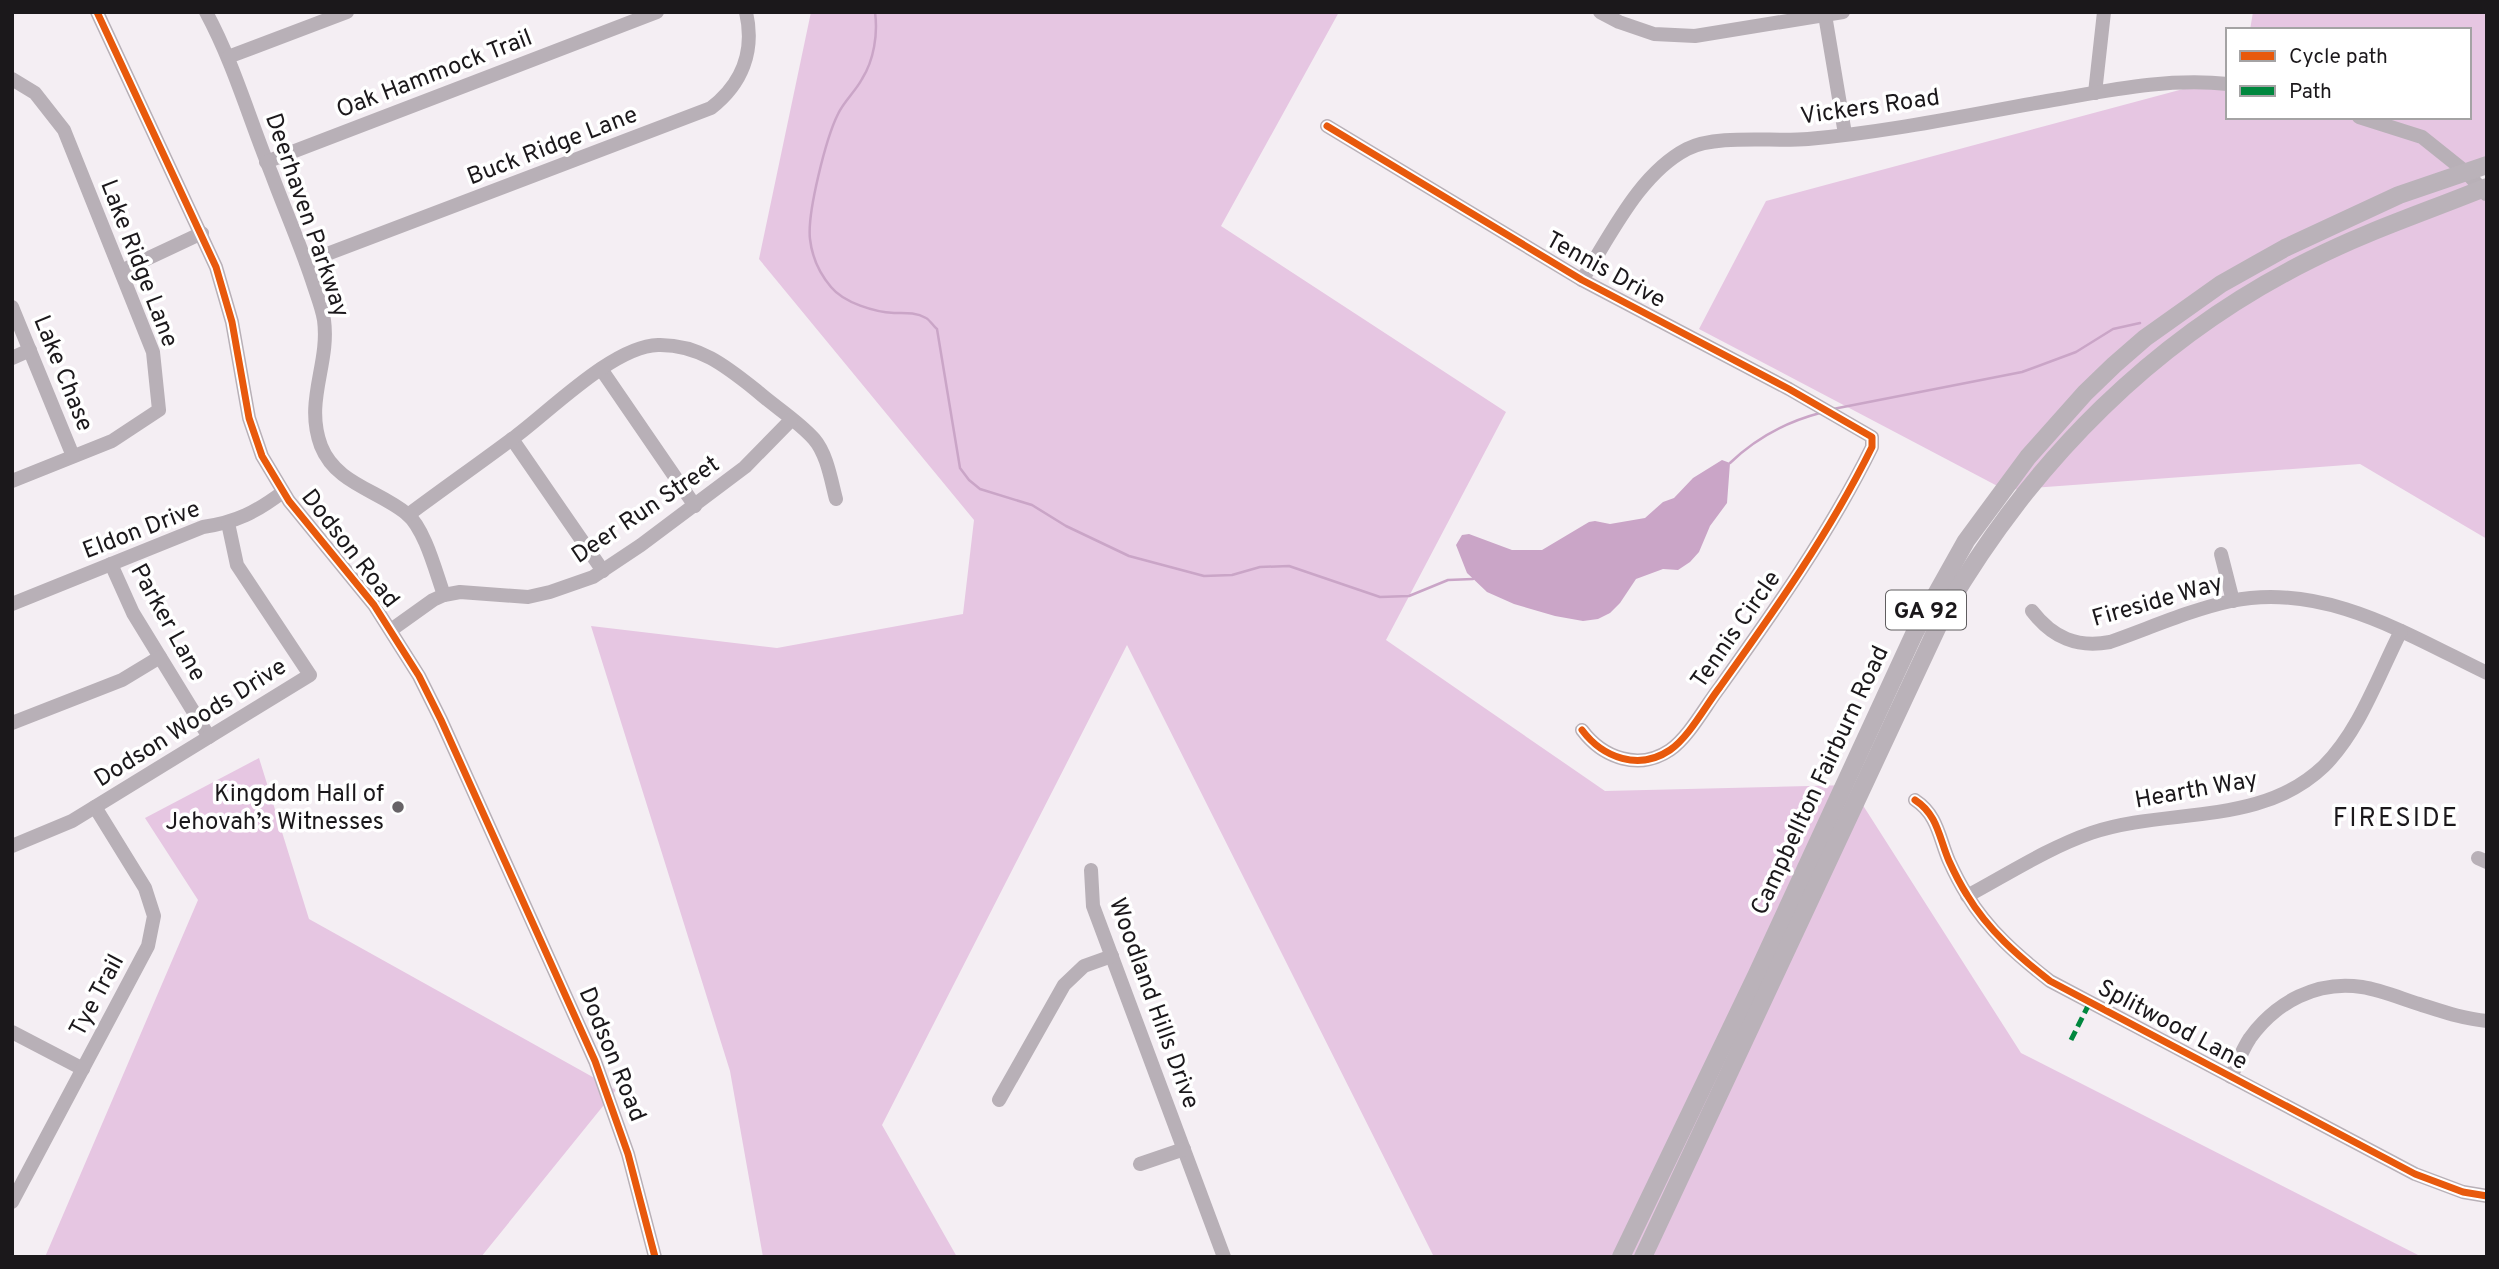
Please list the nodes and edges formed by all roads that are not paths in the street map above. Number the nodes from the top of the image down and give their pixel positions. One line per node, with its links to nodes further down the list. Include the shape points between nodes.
1 (97, 12): 21 (street, Dodson Road)
2 (206, 12): 10 (street, Deerhaven Parkway)
3 (347, 12): 10 (street)
4 (657, 12): 17 (street, Oak Hammock Trail)
5 (746, 12): 22 (street, Buck Ridge Lane, via 749,52 743,69 725,97 711,108)
6 (1600, 12): 9 (street, via 1654,34 1695,36)
7 (1843, 12): 9 (street)
8 (2104, 12): 13 (street)
9 (1825, 15): 16 (street)
10 (228, 57): 17 (street, Deerhaven Parkway)
11 (12, 79): 23 (street, Lake Ridge Lane, via 34,93 64,130)
12 (2226, 84): 13 (street, Vickers Road, via 2151,83)
13 (2095, 93): 16 (street, Vickers Road)
14 (2365, 119): 19 (street, via 2422,137)
15 (1327, 126): 24 (street, Tennis Drive)
16 (1845, 134): 24 (street, Vickers Road, via 1719,140 1686,150 1646,181)
17 (266, 162): 22 (street, Deerhaven Parkway)
18 (2487, 165): 19 (main road, Campbellton Fairburn Road / GA 92)
19 (2467, 173): 20 (street); 70 (main road, Campbellton Fairburn Road / GA 92, via 2399,195 2285,248 2188,306 2085,393 2006,484 1948,571 1915,632)
20 (2485, 190): 71 (main road, Campbellton Fairburn Road / GA 92, via 2338,246 2223,310 2125,386 2031,484 1946,609)
21 (202, 233): 23 (street); 34 (street, Dodson Road, via 232,322 249,418 262,456)
22 (306, 262): 37 (street, Deerhaven Parkway, via 326,336 314,426 322,450 347,479)
23 (121, 271): 32 (street, Lake Ridge Lane, via 153,352 159,410 112,441)
24 (1581, 280): 30 (street, Tennis Drive)
25 (12, 307): 26 (street, Lake Chase)
26 (30, 351): 27 (street); 32 (street, Lake Chase)
27 (12, 358)
28 (601, 369): 29 (street, via 631,352 656,345 693,350 727,367); 31 (street); 36 (street)
29 (791, 420): 35 (street, via 815,440 827,463); 36 (street, Deer Run Street, via 745,467)
30 (1872, 437): 51 (street, Tennis Circle, via 1872,447 1838,514 1680,742 1657,757 1628,760 1601,750)
31 (512, 439): 37 (street); 41 (street)
32 (73, 456): 33 (street, Lake Ridge Lane)
33 (12, 481)
34 (283, 492): 38 (street, Eldon Drive, via 257,511); 46 (street, Dodson Road)
35 (836, 499)
36 (695, 506): 41 (street, Deer Run Street)
37 (408, 515): 42 (street, via 418,528)
38 (228, 523): 40 (street, Eldon Drive, via 203,527); 52 (street, Dodson Woods Drive, via 237,565 310,675)
39 (2221, 554): 43 (street)
40 (111, 564): 44 (street, Eldon Drive); 48 (street, Parker Lane, via 133,614)
41 (603, 571): 42 (street, Deer Run Street, via 528,597 460,592)
42 (444, 596): 46 (street, Deer Run Street)
43 (2233, 601): 45 (street, Fireside Way, via 2095,644 2058,636); 47 (street, Fireside Way, via 2276,597 2319,601)
44 (12, 604)
45 (2032, 611)
46 (391, 630): 68 (street, Dodson Road, via 441,720 595,1061 628,1154)
47 (2401, 631): 49 (street, Fireside Way); 57 (street, Hearth Way, via 2345,741 2295,788 2246,808 2092,833)
48 (160, 657): 50 (street, via 122,680); 52 (street, Parker Lane)
49 (2487, 673)
50 (12, 723)
51 (1582, 730)
52 (209, 737): 54 (street, Dodson Woods Drive)
53 (1915, 800): 57 (street, Splitwood Lane, via 1934,818)
54 (95, 807): 55 (street, Dodson Woods Drive); 61 (street, Tye Trail, via 145,888 153,916 148,946)
55 (12, 846)
56 (1091, 870): 58 (street, Woodland Hills Drive, via 1093,906)
57 (1967, 896): 62 (street, Splitwood Lane, via 1991,928 2050,981)
58 (1112, 956): 63 (street, via 1084,966 1064,985); 64 (street, Woodland Hills Drive)
59 (2487, 1021): 62 (street, via 2363,987 2317,989 2289,1000 2265,1019 2248,1041)
60 (12, 1032): 61 (street)
61 (83, 1069): 67 (street, Tye Trail)
62 (2231, 1077): 66 (street, Splitwood Lane, via 2415,1174 2463,1192)
63 (999, 1100)
64 (1184, 1149): 65 (street); 69 (street, Woodland Hills Drive)
65 (1140, 1164)
66 (2487, 1195)
67 (12, 1202)
68 (655, 1257)
69 (1224, 1257)
70 (1621, 1257)
71 (1643, 1257)

